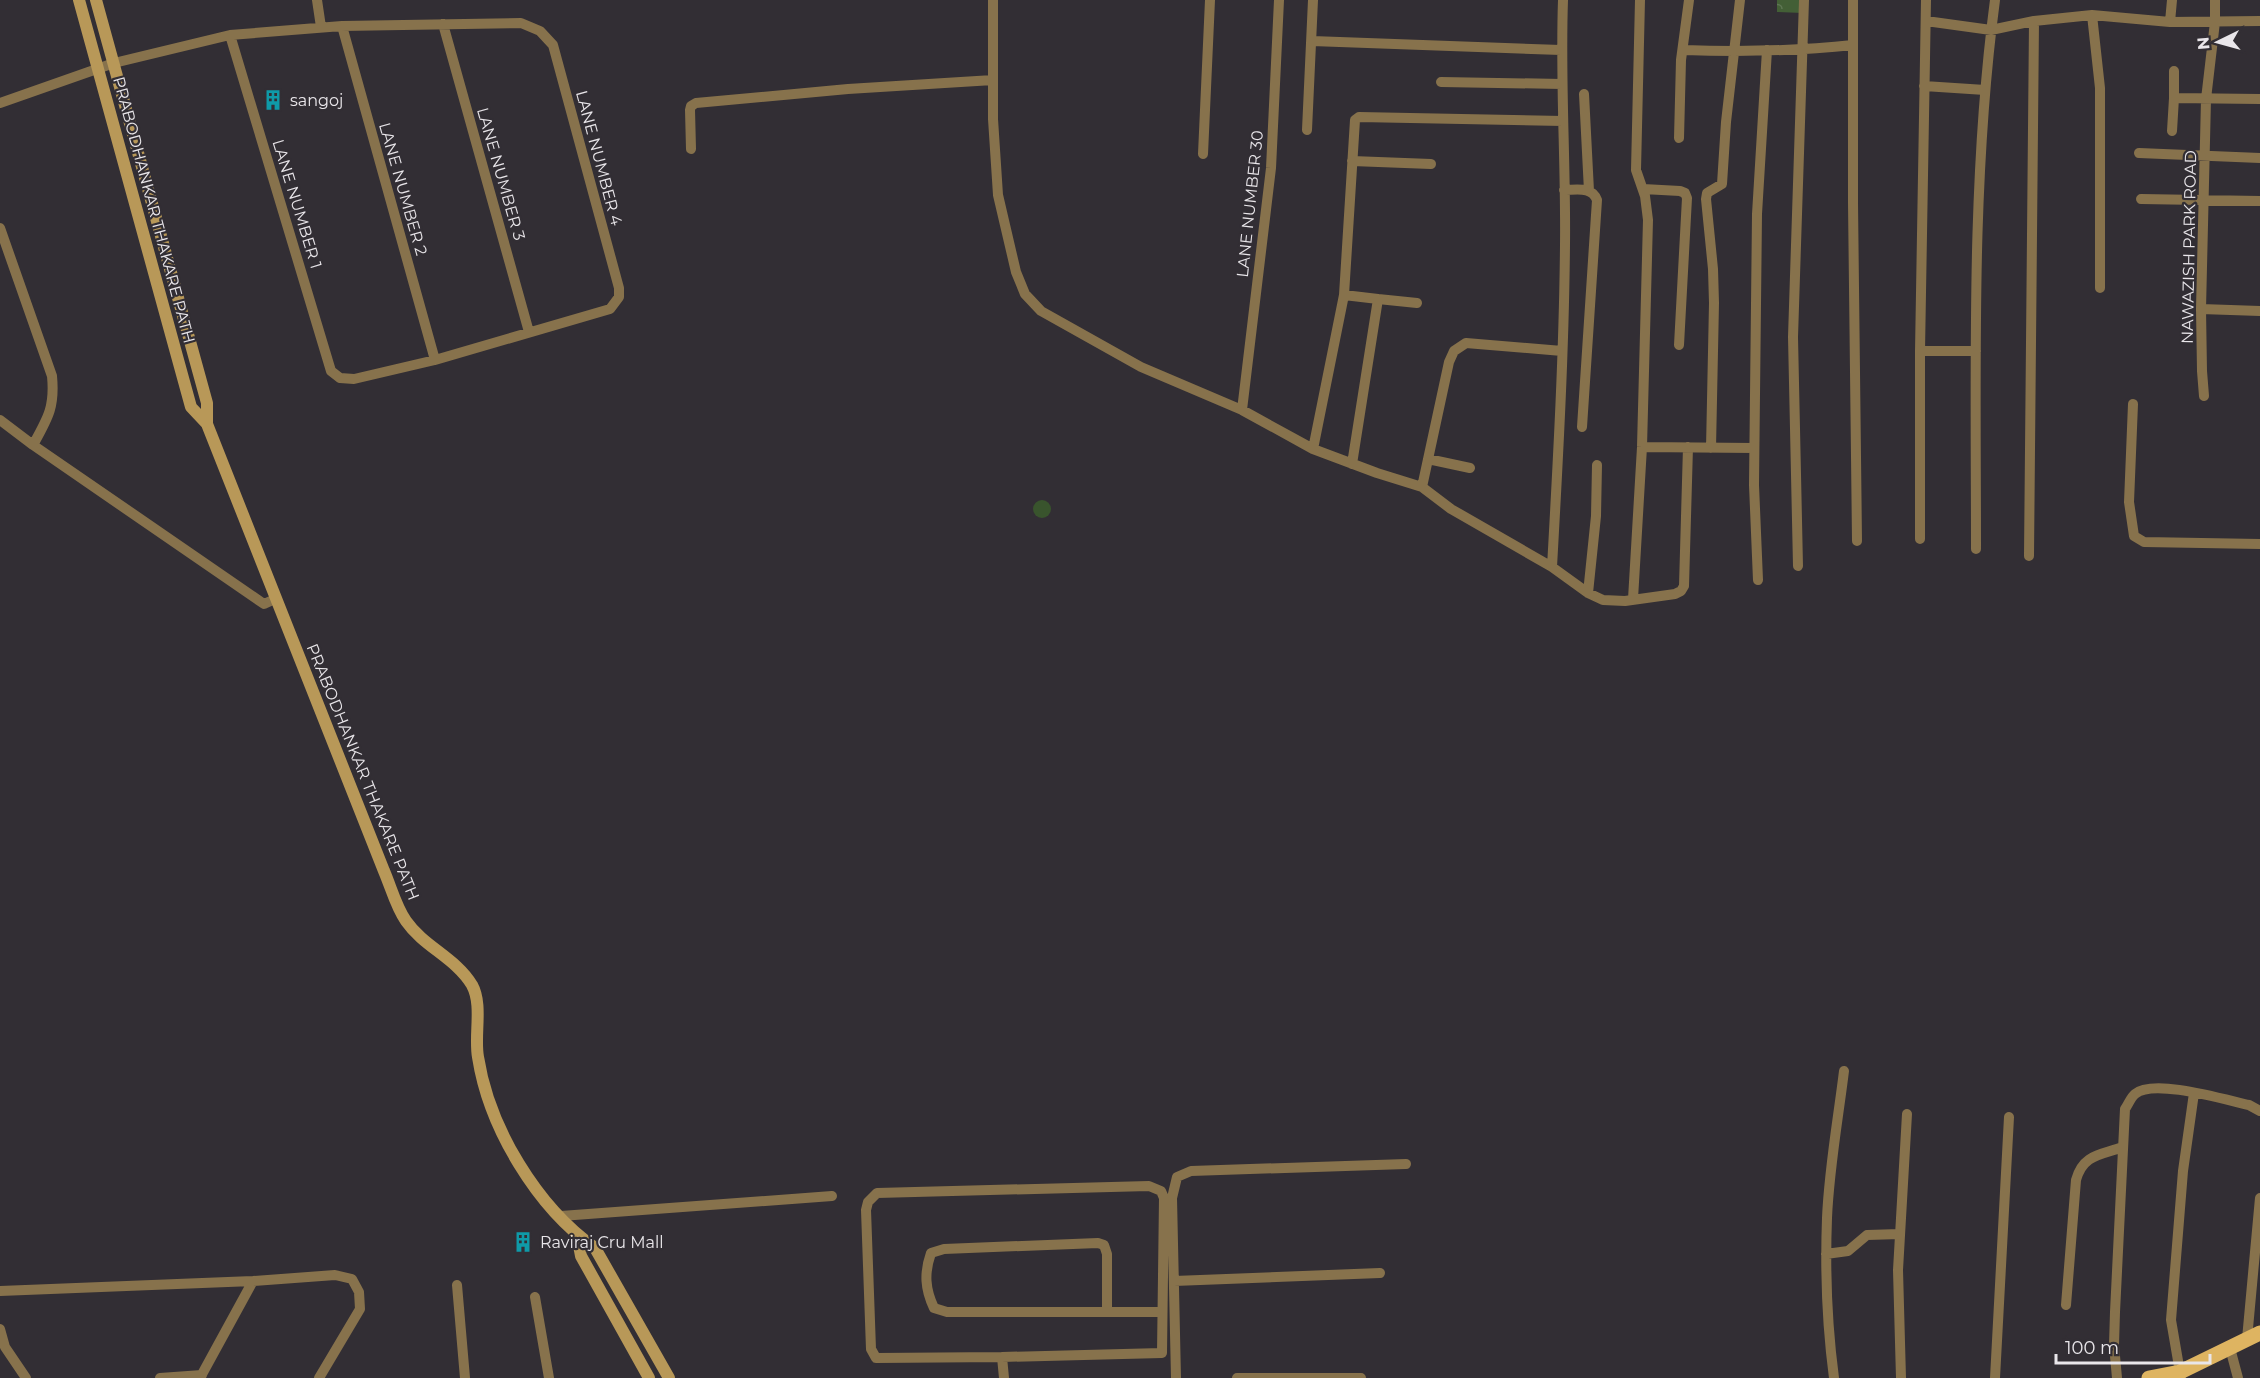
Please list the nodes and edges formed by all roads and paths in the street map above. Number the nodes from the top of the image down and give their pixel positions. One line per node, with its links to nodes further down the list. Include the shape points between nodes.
1 (79, 0): 37 (main road, PRABODHANKAR THAKARE PATH)
2 (96, 0): 36 (main road, PRABODHANKAR THAKARE PATH)
3 (317, 0): 26 (street)
4 (993, 0): 39 (street)
5 (1210, 0): 55 (street)
6 (1279, 0): 83 (street, LANE NUMBER 30, via 1272,168)
7 (1313, 0): 29 (street)
8 (1563, 0): 31 (street)
9 (1640, 0): 60 (street, via 1636,170)
10 (1689, 0): 32 (street)
11 (1740, 0): 35 (street)
12 (1804, 0): 34 (street)
13 (1853, 0): 30 (street)
14 (1926, 0): 19 (street)
15 (1995, 0): 27 (street)
16 (2172, 0): 21 (street)
17 (2215, 0): 23 (street, NAWAZISH PARK ROAD)
18 (2092, 15): 20 (street); 21 (street); 69 (street, via 2100,88)
19 (1926, 21): 27 (street); 42 (street)
20 (2034, 21): 27 (street); 102 (street)
21 (2170, 21): 23 (street)
22 (2260, 21): 23 (street)
23 (2215, 22): 46 (street, NAWAZISH PARK ROAD)
24 (443, 24): 25 (street); 75 (street, LANE NUMBER 3); 75 (street, LANE NUMBER 4, via 521,23 540,31 553,45 619,297 610,309)
25 (342, 26): 26 (street); 80 (street, LANE NUMBER 2)
26 (321, 27): 28 (street)
27 (1991, 30): 43 (street)
28 (230, 35): 36 (street); 80 (street, LANE NUMBER 1, via 331,371 340,378 354,379)
29 (1311, 41): 31 (street); 50 (street)
30 (1853, 45): 34 (street); 99 (street)
31 (1561, 50): 41 (street)
32 (1684, 50): 35 (street); 52 (street)
33 (1767, 50): 34 (street); 35 (street); 91 (street, via 1757,214)
34 (1803, 50): 103 (street, via 1793,338)
35 (1735, 52): 63 (street, via 1722,184)
36 (114, 63): 37 (street); 85 (main road, PRABODHANKAR THAKARE PATH, via 207,403)
37 (98, 68): 48 (street); 85 (main road, PRABODHANKAR THAKARE PATH, via 191,407)
38 (2174, 71): 45 (street)
39 (993, 80): 53 (street, via 696,103 690,110); 83 (street, via 998,195 1025,294 1041,310 1097,344)
40 (1441, 82): 41 (street)
41 (1562, 84): 49 (street)
42 (1924, 86): 43 (street); 78 (street)
43 (1985, 90): 79 (street)
44 (1584, 94): 62 (street)
45 (2174, 98): 46 (street); 51 (street)
46 (2206, 99): 47 (street); 56 (street, NAWAZISH PARK ROAD)
47 (2260, 99)
48 (0, 103)
49 (1563, 121): 58 (street, via 1359,117 1355,120); 61 (street)
50 (1306, 130)
51 (2172, 131)
52 (1679, 138)
53 (691, 149)
54 (2139, 153): 56 (street)
55 (1203, 154)
56 (2205, 156): 57 (street); 65 (street, NAWAZISH PARK ROAD)
57 (2260, 158)
58 (1352, 161): 59 (street); 70 (street)
59 (1431, 164)
60 (1643, 189): 76 (street, via 1680,191 1687,198); 88 (street, via 1648,220)
61 (1564, 190): 62 (street); 77 (street)
62 (1589, 190): 86 (street, via 1595,195 1597,209)
63 (1707, 193): 67 (street); 90 (street, via 1714,303)
64 (2141, 199): 65 (street)
65 (2205, 201): 66 (street); 73 (street, NAWAZISH PARK ROAD)
66 (2260, 201)
67 (1697, 202)
68 (0, 228): 87 (street, via 52,376 54,398)
69 (2100, 288)
70 (1344, 295): 71 (street); 92 (street)
71 (1378, 299): 72 (street); 94 (street)
72 (1417, 303)
73 (2201, 309): 74 (street); 81 (street, NAWAZISH PARK ROAD)
74 (2260, 311)
75 (529, 332): 80 (street)
76 (1679, 345)
77 (1562, 351): 93 (street, via 1466,343 1454,351); 104 (street)
78 (1920, 351): 79 (street); 98 (street)
79 (1976, 351): 101 (street)
80 (435, 360)
81 (2204, 396)
82 (2133, 404): 100 (street, via 2129,502 2134,536 2144,542)
83 (1242, 410): 92 (street)
84 (0, 420): 87 (street)
85 (207, 424): 107 (main road, PRABODHANKAR THAKARE PATH)
86 (1582, 427)
87 (33, 445): 107 (street, via 264,604)
88 (1642, 447): 89 (street); 108 (street)
89 (1688, 447): 90 (street); 108 (street, via 1684,586 1675,594)
90 (1711, 448): 91 (street)
91 (1754, 448): 105 (street)
92 (1313, 449): 94 (street)
93 (1428, 459): 96 (street); 97 (street)
94 (1352, 464): 97 (street)
95 (1597, 465): 106 (street)
96 (1470, 468)
97 (1422, 488): 104 (street)
98 (1920, 539)
99 (1857, 541)
100 (2260, 544)
101 (1976, 549)
102 (2030, 556)
103 (1798, 566)
104 (1552, 567): 106 (street)
105 (1758, 580)
106 (1588, 593): 108 (street, via 1608,602)
107 (275, 599): 118 (main road, PRABODHANKAR THAKARE PATH, via 406,921 459,967 473,987 477,1055 491,1109 532,1183)
108 (1633, 599)
109 (1844, 1071): 121 (street, via 1827,1215)
110 (2194, 1093): 111 (street, via 2249,1105); 114 (street, via 2170,1088 2136,1093 2125,1109); 136 (street, via 2183,1171 2171,1320)
111 (2260, 1112)
112 (1907, 1114): 120 (street)
113 (2008, 1118): 150 (street)
114 (2123, 1148): 128 (street, via 2089,1158 2079,1168); 151 (street, via 2114,1345)
115 (1406, 1164): 124 (street, via 1191,1171 1178,1177 1172,1198)
116 (832, 1196): 118 (street)
117 (2260, 1198): 132 (street)
118 (561, 1216): 119 (main road, PRABODHANKAR THAKARE PATH)
119 (576, 1234): 142 (main road, PRABODHANKAR THAKARE PATH, via 581,1256); 143 (main road, PRABODHANKAR THAKARE PATH, via 595,1248)
120 (1900, 1234): 121 (street, via 1867,1235 1848,1251); 149 (street)
121 (1827, 1254): 148 (street)
122 (1380, 1273): 124 (street)
123 (253, 1281): 126 (street); 135 (street); 139 (street, via 334,1275 352,1279 359,1292 360,1309)
124 (1174, 1281): 145 (street)
125 (457, 1285): 140 (street)
126 (0, 1291)
127 (535, 1297): 141 (street)
128 (2066, 1305)
129 (1107, 1312): 129 (street, via 947,1312 934,1308 930,1300 926,1266 931,1253 944,1249 1098,1243 1104,1245 1107,1254); 130 (street)
130 (1161, 1312): 134 (street, via 1162,1353); 134 (street, via 1164,1198 1161,1191 1149,1186 876,1194 866,1210 871,1349 876,1358)
131 (0, 1329): 137 (street, via 5,1347)
132 (2256, 1339): 133 (main road)
133 (2231, 1353): 136 (main road); 153 (street)
134 (1002, 1357): 144 (street)
135 (201, 1376): 138 (street)
136 (2181, 1376): 152 (main road)
137 (26, 1378)
138 (160, 1378)
139 (319, 1378)
140 (465, 1378)
141 (549, 1378)
142 (650, 1378)
143 (669, 1378)
144 (1004, 1378)
145 (1176, 1378)
146 (1238, 1378): 147 (street)
147 (1360, 1378)
148 (1834, 1378)
149 (1901, 1378)
150 (1995, 1378)
151 (2117, 1378)
152 (2149, 1378)
153 (2238, 1378)

